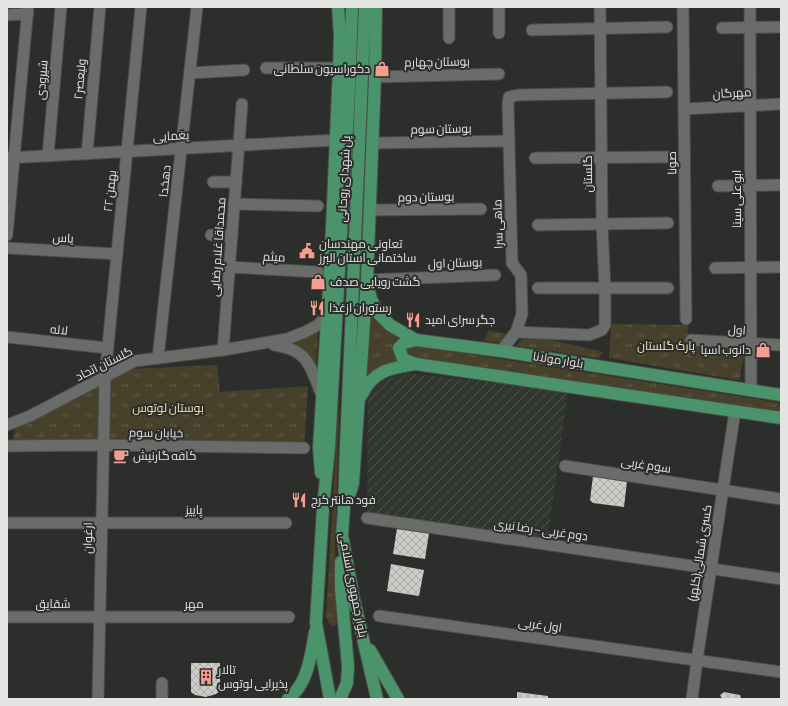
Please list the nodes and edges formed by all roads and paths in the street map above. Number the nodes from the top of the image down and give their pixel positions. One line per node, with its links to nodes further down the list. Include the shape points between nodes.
1 (61, 7): 43 (street, شیرودی)
2 (100, 7): 42 (street, ولیعصر۲)
3 (141, 7): 41 (street, ۲۲ بهمن)
4 (197, 7): 27 (street, دهخدا)
5 (338, 7): 25 (main road)
6 (352, 7): 100 (main road, پل شهدای روحانی)
7 (365, 7): 99 (main road, پل شهدای روحانی)
8 (376, 7): 29 (main road)
9 (449, 7): 23 (street)
10 (499, 7): 22 (street)
11 (600, 7): 19 (street, گلستان)
12 (683, 7): 35 (street, صونا)
13 (750, 7): 17 (street, ابو علی سینا)
14 (28, 10): 15 (street); 45 (street)
15 (7, 15)
16 (666, 27): 19 (street)
17 (750, 27): 18 (street); 20 (street); 34 (street, ابو علی سینا)
18 (781, 27)
19 (600, 28): 21 (street); 31 (street, گلستان)
20 (722, 28)
21 (532, 30)
22 (499, 33)
23 (449, 38)
24 (266, 68): 25 (street)
25 (339, 68): 36 (main road)
26 (244, 70): 27 (street)
27 (190, 73): 40 (street, دهخدا)
28 (499, 74): 29 (street, بوستان چهارم)
29 (375, 77): 38 (main road)
30 (667, 92): 31 (street)
31 (600, 93): 37 (street, ماهی سرا, via 509,96); 47 (street, گلستان)
32 (242, 104): 39 (street, محمداقا غلام رضایی)
33 (781, 104): 34 (street, مهرگان)
34 (750, 105): 35 (street, مهرگان); 52 (street, ابو علی سینا)
35 (684, 109): 76 (street, صونا)
36 (336, 140): 39 (street, یغمایی); 75 (main road)
37 (509, 141): 38 (street, بوستان سوم); 77 (street, ماهی سرا, via 512,263 521,275 522,314)
38 (373, 143): 56 (main road)
39 (238, 146): 40 (street, یغمایی); 49 (street, محمداقا غلام رضایی)
40 (182, 149): 41 (street, یغمایی); 87 (street, دهخدا)
41 (127, 152): 42 (street, یغمایی); 64 (street, ۲۲ بهمن)
42 (87, 154): 43 (street, یغمایی)
43 (48, 156): 45 (street, یغمایی)
44 (668, 157): 47 (street)
45 (11, 158): 60 (street)
46 (535, 158): 47 (street)
47 (601, 158): 58 (street, گلستان)
48 (213, 182): 49 (street)
49 (236, 182): 53 (street, محمداقا غلام رضایی)
50 (781, 185): 52 (street)
51 (718, 186): 52 (street)
52 (750, 186): 68 (street, ابو علی سینا)
53 (234, 204): 54 (street); 62 (street, محمداقا غلام رضایی)
54 (318, 206)
55 (481, 209): 56 (street, بوستان دوم)
56 (370, 210): 71 (main road)
57 (668, 223): 58 (street)
58 (602, 224): 59 (street); 74 (street, گلستان)
59 (538, 225)
60 (7, 235)
61 (211, 235): 62 (street)
62 (232, 236): 65 (street, محمداقا غلام رضایی)
63 (7, 248): 64 (street, یاس)
64 (117, 254): 84 (street, ۲۲ بهمن)
65 (229, 267): 69 (street, میثم); 85 (street, محمداقا غلام رضایی)
66 (781, 267): 68 (street)
67 (715, 268): 68 (street)
68 (751, 268): 82 (street, ابو علی سینا)
69 (318, 272)
70 (495, 275): 71 (street, بوستان اول)
71 (368, 280): 79 (main road, بلوار مولانا, via 370,298 377,312 390,326); 93 (main road)
72 (538, 288): 74 (street)
73 (668, 288): 74 (street)
74 (605, 289): 77 (street, گلستان, via 605,325 593,335)
75 (328, 315): 81 (street, via 318,325 305,332); 92 (main road)
76 (686, 319)
77 (516, 332): 86 (street, ماهی سرا)
78 (7, 337): 84 (street, لاله)
79 (416, 340): 86 (main road, بلوار مولانا); 88 (main road, via 404,343 399,348 403,360)
80 (691, 340): 82 (street, اول)
81 (267, 344): 85 (street, گلستان اتحاد); 92 (street, via 288,347 302,354 310,366)
82 (751, 344): 83 (street, اول); 90 (street, ابو علی سینا)
83 (781, 345)
84 (108, 348): 89 (street, ۲۲ بهمن)
85 (223, 350): 87 (street, گلستان اتحاد)
86 (502, 351): 90 (main road, بلوار مولانا)
87 (158, 358): 89 (street, گلستان اتحاد, via 135,361)
88 (416, 364): 93 (main road, بلوار مولانا, via 395,367 378,374 365,387); 94 (main road, بلوار مولانا)
89 (105, 377): 96 (street, گلستان اتحاد, via 30,416); 97 (street, ارغوان)
90 (751, 391): 91 (main road, بلوار مولانا)
91 (781, 395)
92 (322, 396): 106 (main road, via 319,448)
93 (358, 400): 105 (main road, via 353,484)
94 (735, 411): 95 (main road, بلوار مولانا); 103 (street, کسری شمالی(کلهر))
95 (781, 418)
96 (7, 425)
97 (103, 445): 98 (street, خیابان سوم); 101 (street, خیابان سوم); 109 (street, ارغوان)
98 (7, 446)
99 (346, 446): 105 (main road, بلوار جمهوری اسلامی)
100 (329, 447): 106 (main road, بلوار جمهوری اسلامی)
101 (304, 448)
102 (565, 466): 103 (street, سوم غربی)
103 (723, 490): 104 (street, سوم غربی); 112 (street, کسری شمالی(کلهر))
104 (781, 499)
105 (344, 507): 111 (main road, بلوار جمهوری اسلامی)
106 (322, 508): 118 (main road, بلوار جمهوری اسلامی)
107 (367, 518): 112 (street, دوم غربی -- رضا نیری)
108 (7, 523): 109 (street, پاییز)
109 (102, 523): 110 (street, پاییز); 116 (street, ارغوان)
110 (286, 523)
111 (342, 535): 119 (main road, بلوار جمهوری اسلامی); 128 (main road, via 341,589 348,666 347,683)
112 (711, 568): 113 (street, دوم غربی -- رضا نیری); 120 (street, کسری شمالی(کلهر))
113 (781, 579)
114 (380, 616): 120 (street, اول غربی)
115 (7, 617): 116 (street, شقایق)
116 (100, 617): 117 (street, مهر); 124 (street, ارغوان)
117 (289, 617)
118 (316, 623): 126 (main road, via 301,685); 127 (main road, بلوار جمهوری اسلامی)
119 (362, 636): 122 (main road, بلوار جمهوری اسلامی); 131 (main road)
120 (697, 660): 121 (street, اول غربی); 132 (street, کسری شمالی(کلهر))
121 (781, 672)
122 (372, 680): 129 (main road); 130 (main road, بلوار جمهوری اسلامی)
123 (162, 683): 125 (street)
124 (98, 699)
125 (162, 699)
126 (288, 699)
127 (330, 699)
128 (340, 699)
129 (372, 699)
130 (377, 699)
131 (398, 699)
132 (692, 699)

